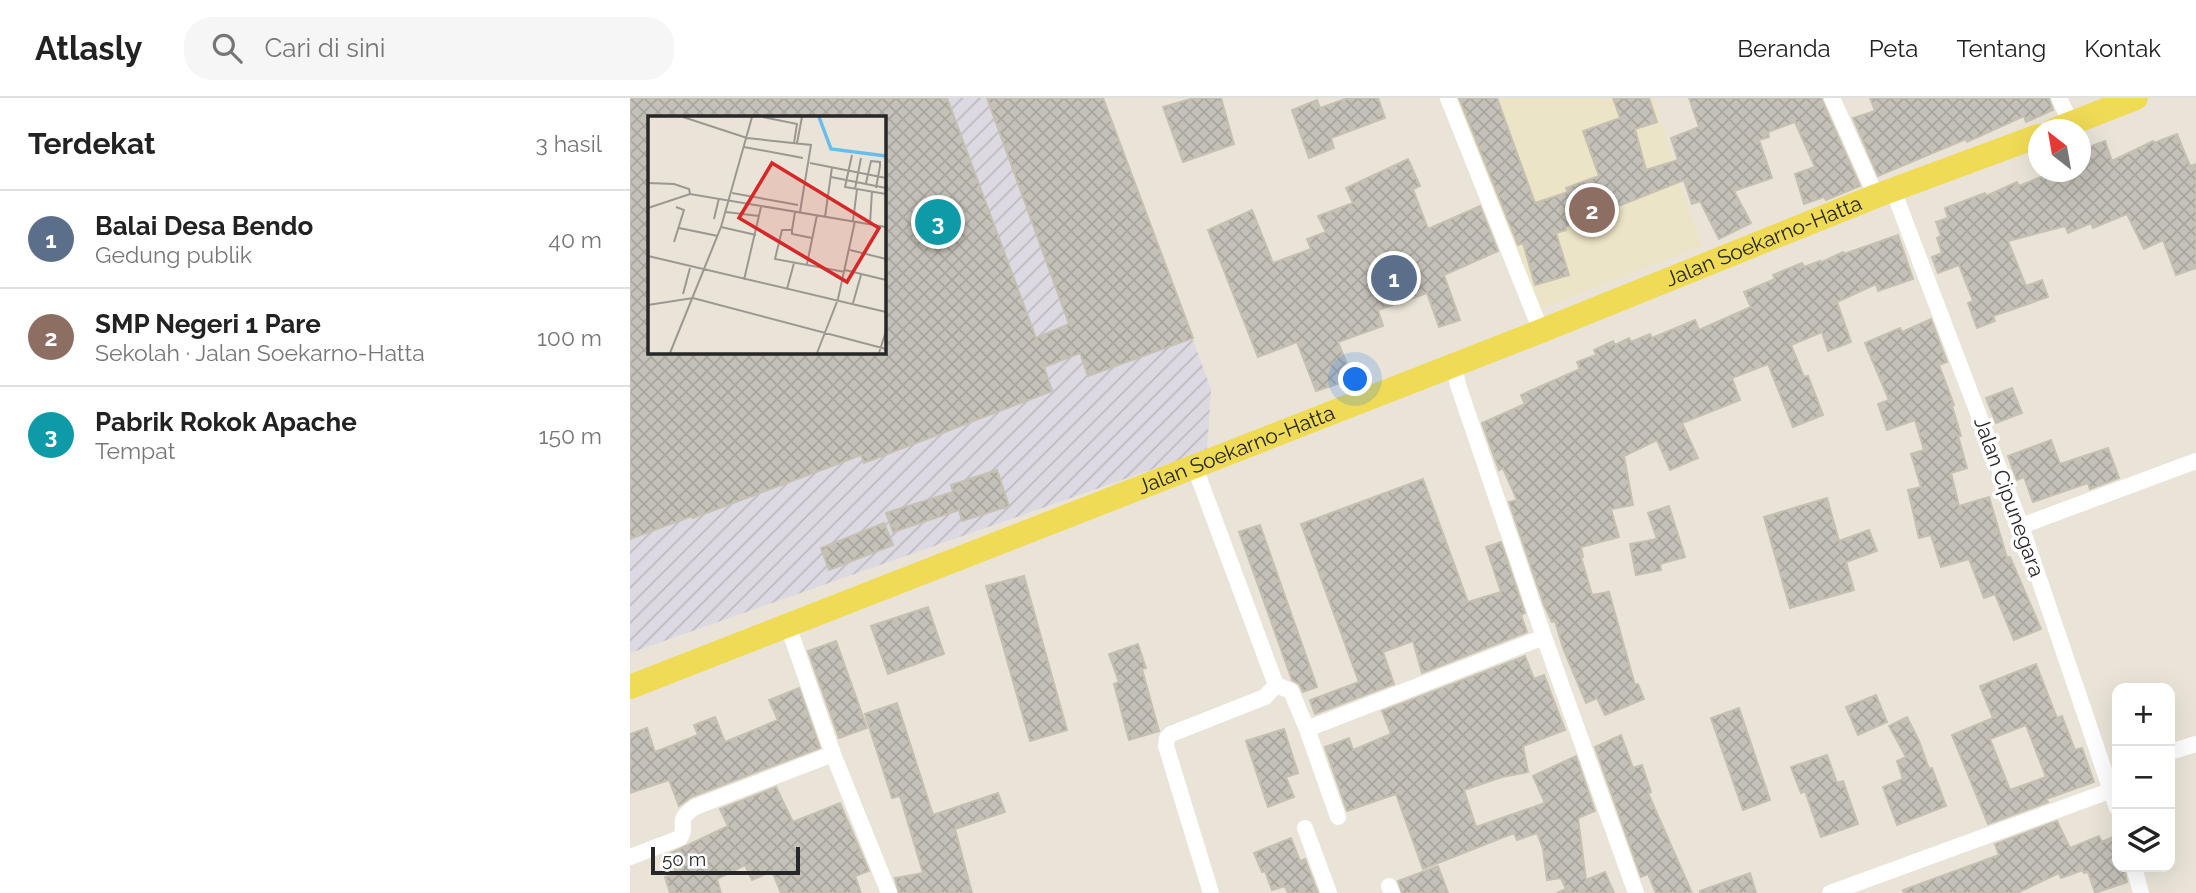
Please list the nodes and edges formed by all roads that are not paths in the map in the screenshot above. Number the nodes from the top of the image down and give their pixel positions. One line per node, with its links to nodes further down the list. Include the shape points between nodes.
1 (1448, 98): 9 (street)
2 (1832, 98): 8 (street, Jalan Cipunegara)
3 (2059, 98): 5 (street)
4 (2136, 98): 6 (main road)
5 (2062, 119)
6 (2081, 119)
7 (2028, 139): 8 (main road, Jalan Soekarno-Hatta)
8 (1884, 193): 9 (main road, Jalan Soekarno-Hatta); 13 (street, Jalan Cipunegara)
9 (1541, 331): 10 (main road, Jalan Soekarno-Hatta)
10 (1454, 364): 12 (main road, Jalan Soekarno-Hatta); 15 (street)
11 (2196, 461): 13 (street)
12 (1194, 465): 14 (main road, Jalan Soekarno-Hatta); 16 (street)
13 (2021, 526): 22 (street, Jalan Cipunegara)
14 (788, 626): 17 (main road, Jalan Soekarno-Hatta); 21 (street)
15 (1544, 637): 18 (street); 31 (street)
16 (1276, 685): 18 (street, via 1291,691); 29 (street, via 1265,697 1167,737)
17 (630, 687)
18 (1307, 729): 24 (street)
19 (2196, 744): 20 (street)
20 (2175, 750)
21 (834, 754): 26 (street, via 695,807 681,820 680,838); 28 (street)
22 (2112, 771)
23 (2112, 790): 32 (street)
24 (1338, 817)
25 (1305, 828): 30 (street)
26 (630, 857)
27 (2135, 872): 33 (street)
28 (889, 893)
29 (1211, 893)
30 (1329, 893)
31 (1636, 893)
32 (1830, 893)
33 (2141, 893)

